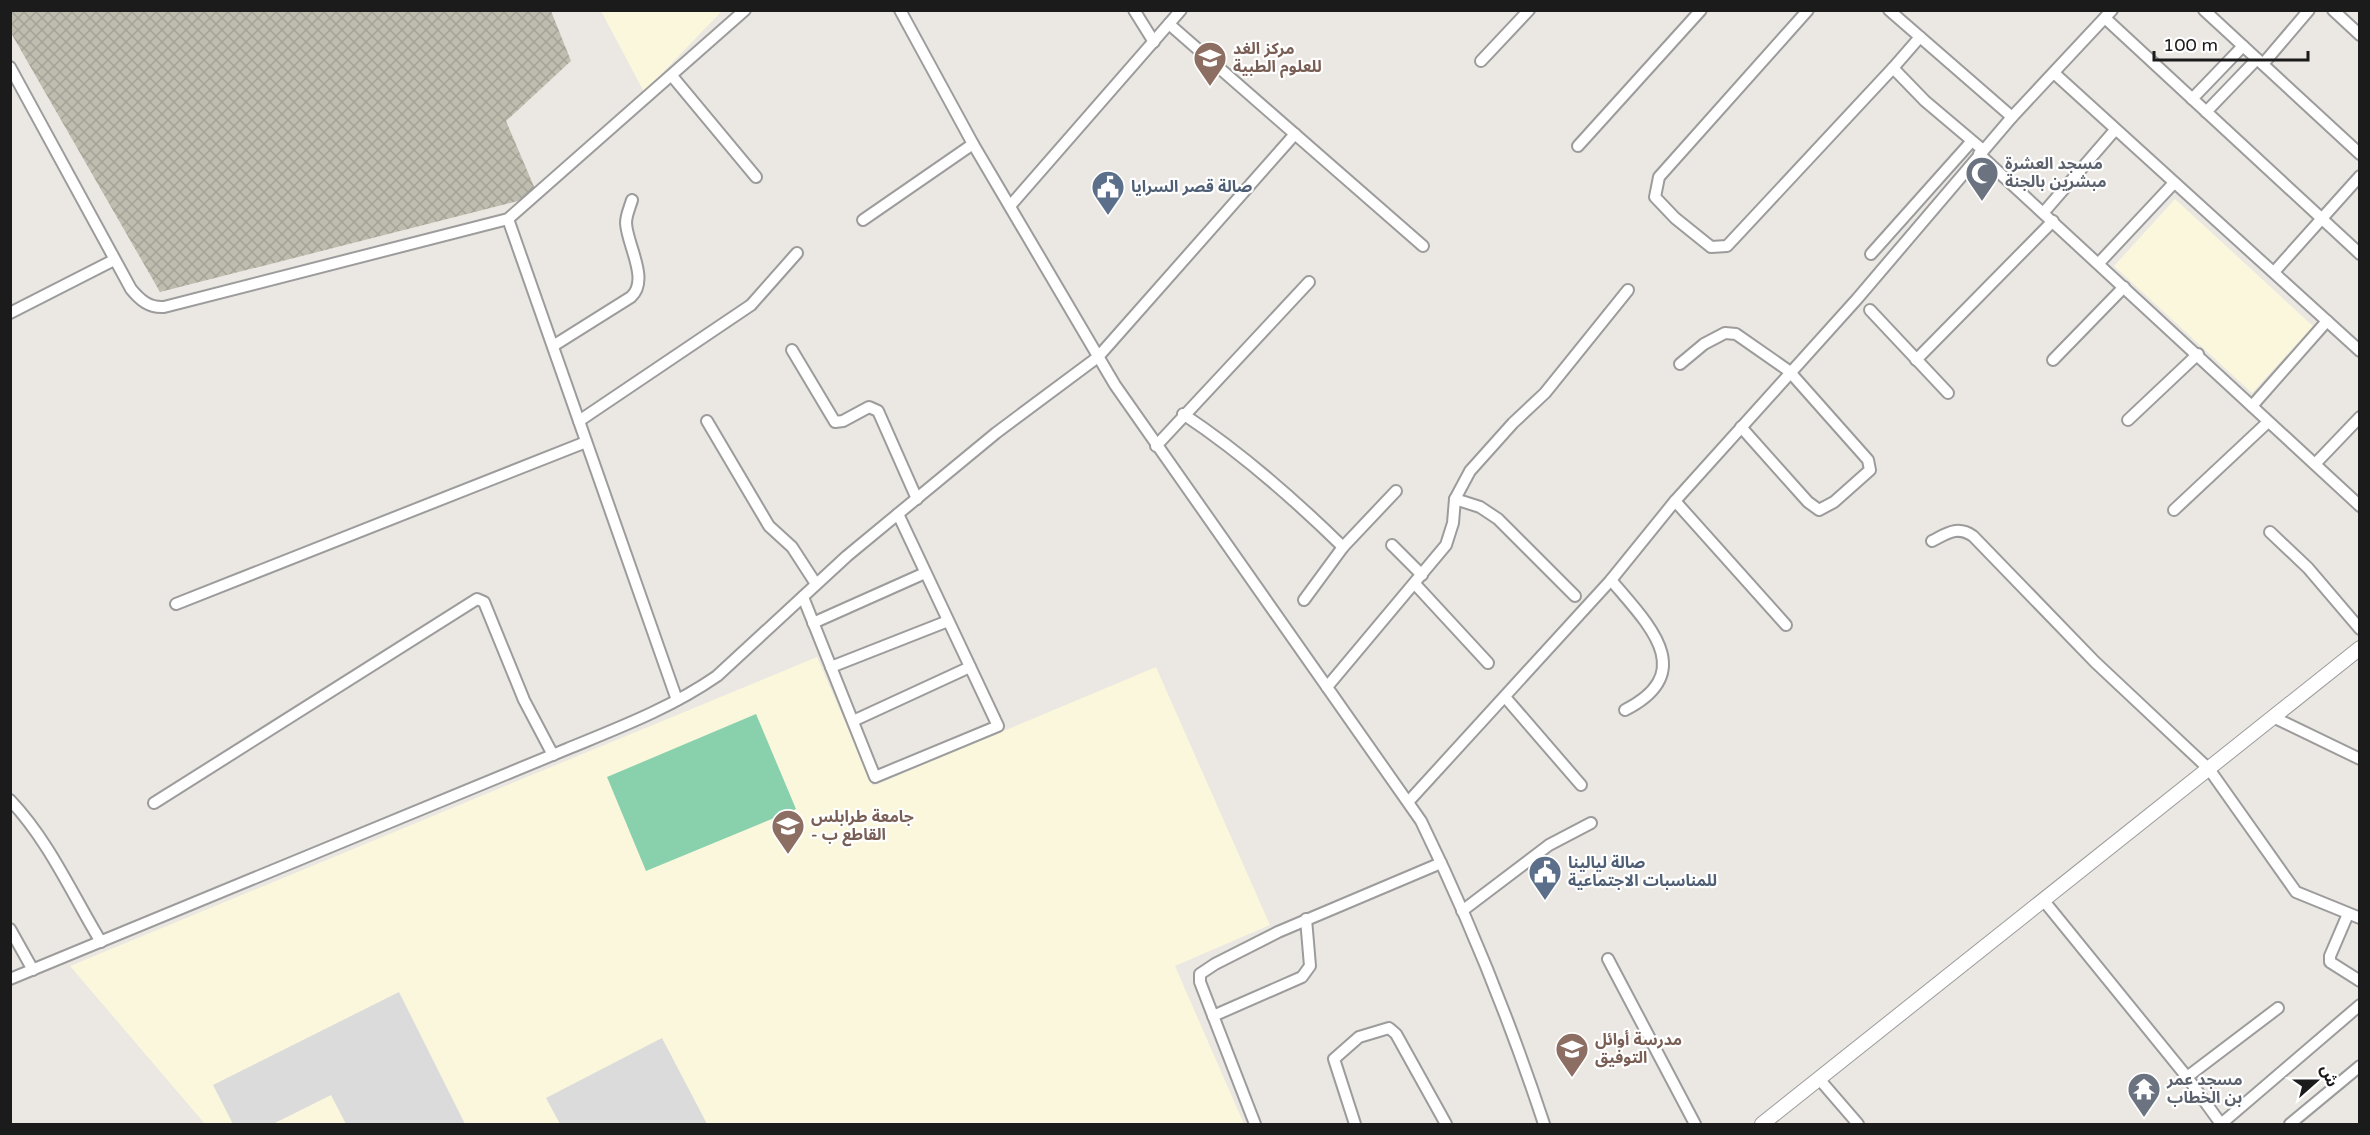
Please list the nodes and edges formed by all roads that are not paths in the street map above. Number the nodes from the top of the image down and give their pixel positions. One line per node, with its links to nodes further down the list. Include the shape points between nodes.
1 (745, 10): 23 (street)
2 (900, 10): 30 (street)
3 (1134, 10): 16 (street)
4 (1181, 10): 13 (street)
5 (1529, 10): 18 (street)
6 (1701, 10): 31 (street)
7 (1808, 10): 21 (street, via 1659,177 1656,197 1675,218 1712,247 1727,246)
8 (1889, 10): 15 (street)
9 (2204, 10): 17 (street)
10 (2309, 10): 19 (street)
11 (2333, 10): 14 (street)
12 (2109, 14): 22 (street); 24 (street)
13 (1169, 24): 16 (street); 28 (street)
14 (2360, 35)
15 (1920, 38): 21 (street); 26 (street)
16 (1154, 42): 38 (street)
17 (2243, 46): 19 (street); 24 (street)
18 (1480, 61)
19 (2260, 62): 25 (street); 33 (street)
20 (10, 67): 48 (street)
21 (1893, 68): 29 (street)
22 (2054, 73): 26 (street); 27 (street)
23 (672, 76): 34 (street); 40 (street)
24 (2192, 99): 25 (street)
25 (2206, 112): 41 (street)
26 (2012, 117): 32 (street)
27 (2115, 130): 36 (street); 39 (street)
28 (1295, 134): 44 (street); 61 (street)
29 (1971, 142): 32 (street); 46 (street)
30 (973, 144): 38 (street); 42 (street)
31 (1578, 146)
32 (1981, 152): 39 (street); 65 (street, via 1857,299)
33 (2360, 154)
34 (756, 177)
35 (2360, 177): 41 (street)
36 (2173, 184): 49 (street); 50 (street)
37 (632, 200): 57 (street, via 626,220 637,289 631,297)
38 (1010, 206): 61 (street)
39 (2044, 212): 43 (street)
40 (508, 219): 48 (street, via 164,307 141,301); 57 (street)
41 (2322, 219): 47 (street); 50 (street)
42 (863, 220)
43 (2053, 221): 49 (street); 62 (street)
44 (1423, 246)
45 (797, 254): 71 (street, via 752,305)
46 (1871, 254)
47 (2360, 254)
48 (114, 260): 55 (street)
49 (2099, 263): 52 (street)
50 (2274, 272): 56 (street)
51 (1309, 282): 68 (street)
52 (2124, 287): 60 (street); 63 (street)
53 (1628, 290): 80 (street, via 1545,393 1470,471)
54 (1870, 310): 62 (street)
55 (10, 313)
56 (2327, 321): 58 (street); 67 (street)
57 (554, 346): 71 (street)
58 (2358, 346)
59 (792, 350): 79 (street, via 835,422 869,407 878,411)
60 (2198, 354): 67 (street); 70 (street)
61 (1098, 357): 76 (street); 79 (street)
62 (1916, 360): 66 (street)
63 (2053, 360)
64 (1680, 364): 65 (street, via 1725,333 1736,334)
65 (1789, 371): 74 (street); 74 (street, via 1868,460 1868,473 1828,507 1818,510)
66 (1948, 393)
67 (2252, 406): 73 (street)
68 (1184, 414): 76 (street); 88 (street, via 1271,479)
69 (2360, 417): 77 (street)
70 (2128, 420)
71 (579, 421): 75 (street)
72 (707, 421): 92 (street, via 769,525 792,547)
73 (2268, 422): 77 (street); 83 (street)
74 (1741, 427): 81 (street)
75 (586, 442): 97 (street); 108 (street)
76 (1156, 446): 106 (street)
77 (2315, 464): 82 (street)
78 (1396, 492): 88 (street)
79 (917, 499): 84 (street)
80 (1455, 499): 90 (street, via 1454,523 1446,545); 94 (street, via 1480,507 1498,519)
81 (1675, 501): 91 (street); 100 (street)
82 (2360, 506)
83 (2174, 510)
84 (898, 514): 89 (street); 92 (street)
85 (2270, 532): 101 (street, via 2308,568)
86 (1932, 541): 114 (street, via 1952,530 1973,536 2095,662)
87 (1392, 545): 90 (street)
88 (1342, 547): 96 (street)
89 (926, 573): 98 (street); 99 (street)
90 (1422, 574): 93 (street)
91 (1611, 580): 107 (street); 109 (street, via 1649,626 1659,642 1664,662 1654,689)
92 (816, 584): 95 (street)
93 (1415, 584): 103 (street); 106 (street)
94 (1575, 596)
95 (803, 597): 99 (street); 108 (street, via 717,676)
96 (1304, 600)
97 (176, 604)
98 (948, 621): 104 (street); 105 (street)
99 (813, 624): 104 (street)
100 (1786, 625)
101 (2360, 629)
102 (2360, 648): 110 (street)
103 (1488, 663)
104 (831, 667): 111 (street)
105 (970, 667): 111 (street); 111 (street, via 998,726 875,777)
106 (1327, 687): 117 (street)
107 (1505, 697): 115 (street); 117 (street)
108 (677, 700): 112 (street)
109 (1625, 710)
110 (2273, 717): 113 (street); 114 (street)
111 (853, 722)
112 (553, 755): 118 (street, via 524,700 484,602 477,599); 127 (street)
113 (2360, 759)
114 (2209, 769): 121 (street); 123 (street, via 2296,892)
115 (1581, 785)
116 (10, 800): 127 (street, via 48,849)
117 (1409, 801): 120 (street)
118 (154, 803)
119 (1591, 823): 122 (street, via 1549,845)
120 (1442, 862): 122 (street); 125 (street)
121 (2044, 901): 136 (street); 137 (street)
122 (1462, 911): 141 (street)
123 (2348, 914): 124 (street); 131 (street, via 2330,962)
124 (2360, 918)
125 (1306, 919): 134 (street, via 1310,966 1307,972); 134 (street, via 1203,971 1200,982)
126 (10, 929): 129 (street)
127 (101, 942): 129 (street)
128 (1608, 958): 142 (street)
129 (33, 970): 130 (street)
130 (10, 979)
131 (2360, 981)
132 (2360, 1005): 145 (street)
133 (2278, 1008): 136 (street)
134 (1214, 1016): 138 (street)
135 (2360, 1066): 146 (street)
136 (2187, 1077): 145 (street)
137 (1820, 1080): 143 (street); 144 (street)
138 (1255, 1125)
139 (1355, 1125): 140 (street, via 1334,1059 1359,1037 1389,1028)
140 (1446, 1125)
141 (1544, 1125)
142 (1695, 1125)
143 (1762, 1125)
144 (1858, 1125)
145 (2221, 1125)
146 (2290, 1125)

